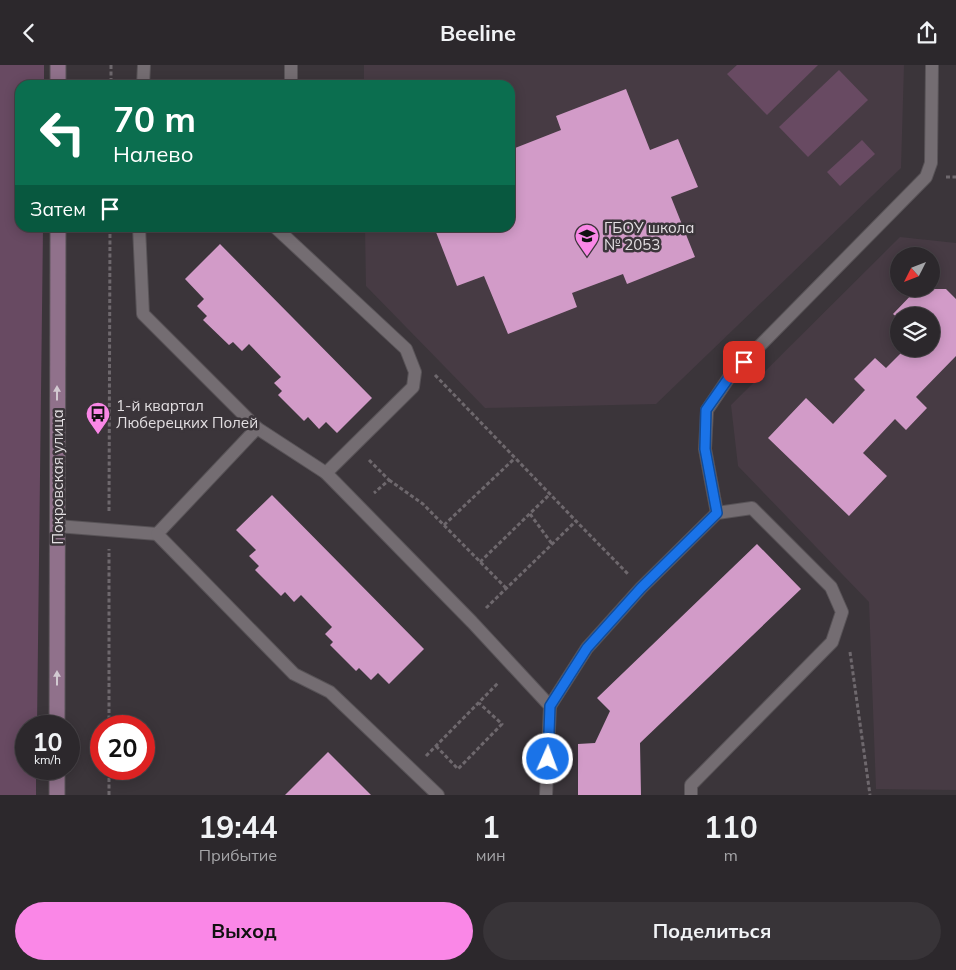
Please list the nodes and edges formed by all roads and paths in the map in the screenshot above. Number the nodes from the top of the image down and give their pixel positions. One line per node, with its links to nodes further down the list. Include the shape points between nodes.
1 (58, 65): 6 (main road)
2 (110, 65): 7 (path)
3 (144, 65): 8 (lane)
4 (291, 65): 9 (lane)
5 (932, 65): 22 (lane, via 930,163 926,177 730,376 706,410 705,449)
6 (58, 80)
7 (110, 80)
8 (144, 80)
9 (291, 80)
10 (58, 232): 26 (main road, Покровская улица, one-way to 10)
11 (110, 232): 27 (path)
12 (139, 232): 15 (lane, via 143,313)
13 (280, 232): 16 (lane, via 406,349 415,372 413,387)
14 (434, 374): 17 (path)
15 (257, 428): 18 (lane); 28 (lane)
16 (354, 445): 18 (lane); 19 (path)
17 (515, 458): 20 (path); 25 (path)
18 (326, 473): 21 (lane)
19 (389, 480): 21 (path); 25 (path, via 423,504)
20 (550, 494): 23 (path); 24 (path)
21 (359, 507): 33 (lane)
22 (717, 513): 32 (lane); 48 (lane, via 752,508 831,587 842,612 832,642 692,785)
23 (530, 514): 29 (path); 30 (path)
24 (576, 521): 29 (path); 32 (path)
25 (444, 525): 30 (path)
26 (57, 526): 27 (lane); 38 (main road, Покровская улица, one-way to 26)
27 (109, 530): 28 (lane); 39 (path)
28 (157, 534): 41 (lane, via 294,674 330,692)
29 (552, 543): 31 (path)
30 (480, 562): 31 (path)
31 (506, 588): 33 (path)
32 (641, 588): 37 (lane, via 587,648)
33 (472, 622): 35 (lane)
34 (850, 648): 49 (path)
35 (514, 667): 36 (path); 37 (lane)
36 (479, 703): 40 (path); 40 (path, via 502,723 458,769)
37 (550, 706): 47 (lane)
38 (57, 715)
39 (109, 715)
40 (436, 746): 41 (path)
41 (412, 770): 46 (lane)
42 (57, 780): 44 (main road)
43 (109, 780): 45 (path)
44 (57, 795)
45 (109, 795)
46 (438, 795)
47 (546, 795)
48 (691, 795)
49 (870, 795)

